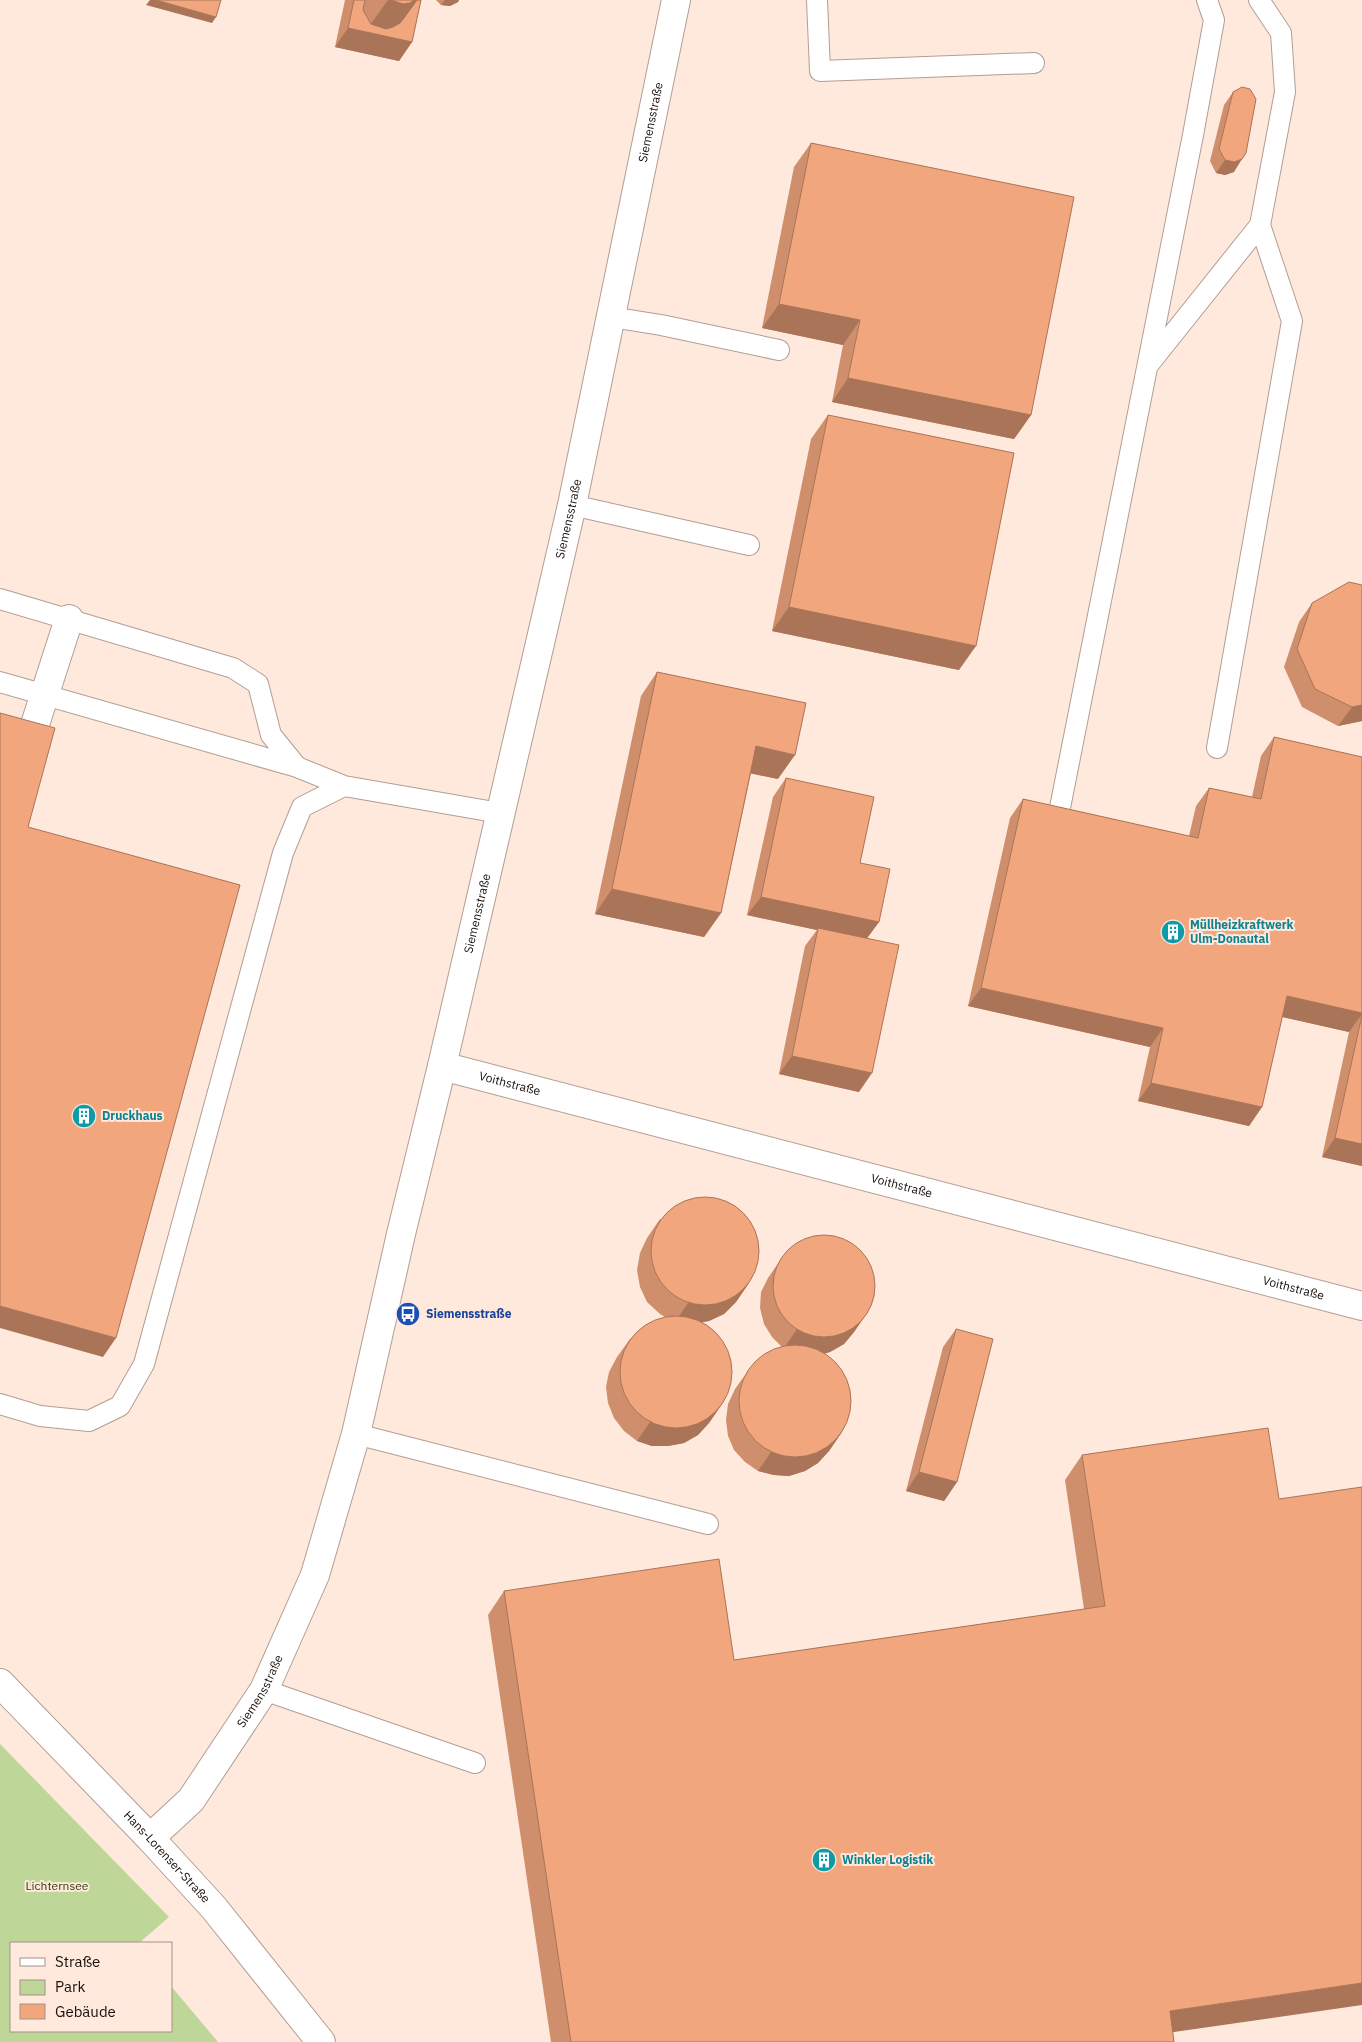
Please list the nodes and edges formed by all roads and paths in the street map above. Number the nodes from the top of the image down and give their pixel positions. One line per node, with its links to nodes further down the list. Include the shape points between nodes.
1 (676, 0): 7 (street, Siemensstraße)
2 (817, 0): 5 (lane, via 820,71)
3 (1207, 0): 9 (lane, via 1214,20)
4 (1260, 0): 6 (lane, via 1281,33 1285,92)
5 (1034, 63)
6 (1260, 225): 9 (lane); 17 (lane, via 1292,321)
7 (611, 316): 8 (lane); 10 (street, Siemensstraße)
8 (778, 350)
9 (1147, 366): 21 (lane)
10 (572, 505): 11 (lane); 20 (street, Siemensstraße)
11 (749, 546)
12 (0, 599): 13 (lane)
13 (70, 619): 15 (street); 18 (lane, via 233,668 258,684 271,735)
14 (0, 682): 15 (lane)
15 (46, 695): 16 (street); 18 (lane)
16 (29, 743)
17 (1217, 748)
18 (297, 767): 19 (lane)
19 (344, 786): 20 (lane); 24 (lane, via 302,808 283,853 144,1364 120,1406 89,1421 40,1416)
20 (500, 813): 22 (street, Siemensstraße)
21 (1056, 828)
22 (442, 1066): 23 (street, Voithstraße); 25 (street, Siemensstraße)
23 (1362, 1306)
24 (0, 1404)
25 (356, 1434): 26 (lane); 28 (street, Siemensstraße, via 315,1575)
26 (708, 1524)
27 (0, 1683): 30 (street, Hans-Lorenser-Straße)
28 (264, 1690): 29 (lane); 30 (street, Siemensstraße, via 190,1800)
29 (475, 1763)
30 (150, 1838): 31 (street, Hans-Lorenser-Straße, via 214,1908)
31 (321, 2042)

